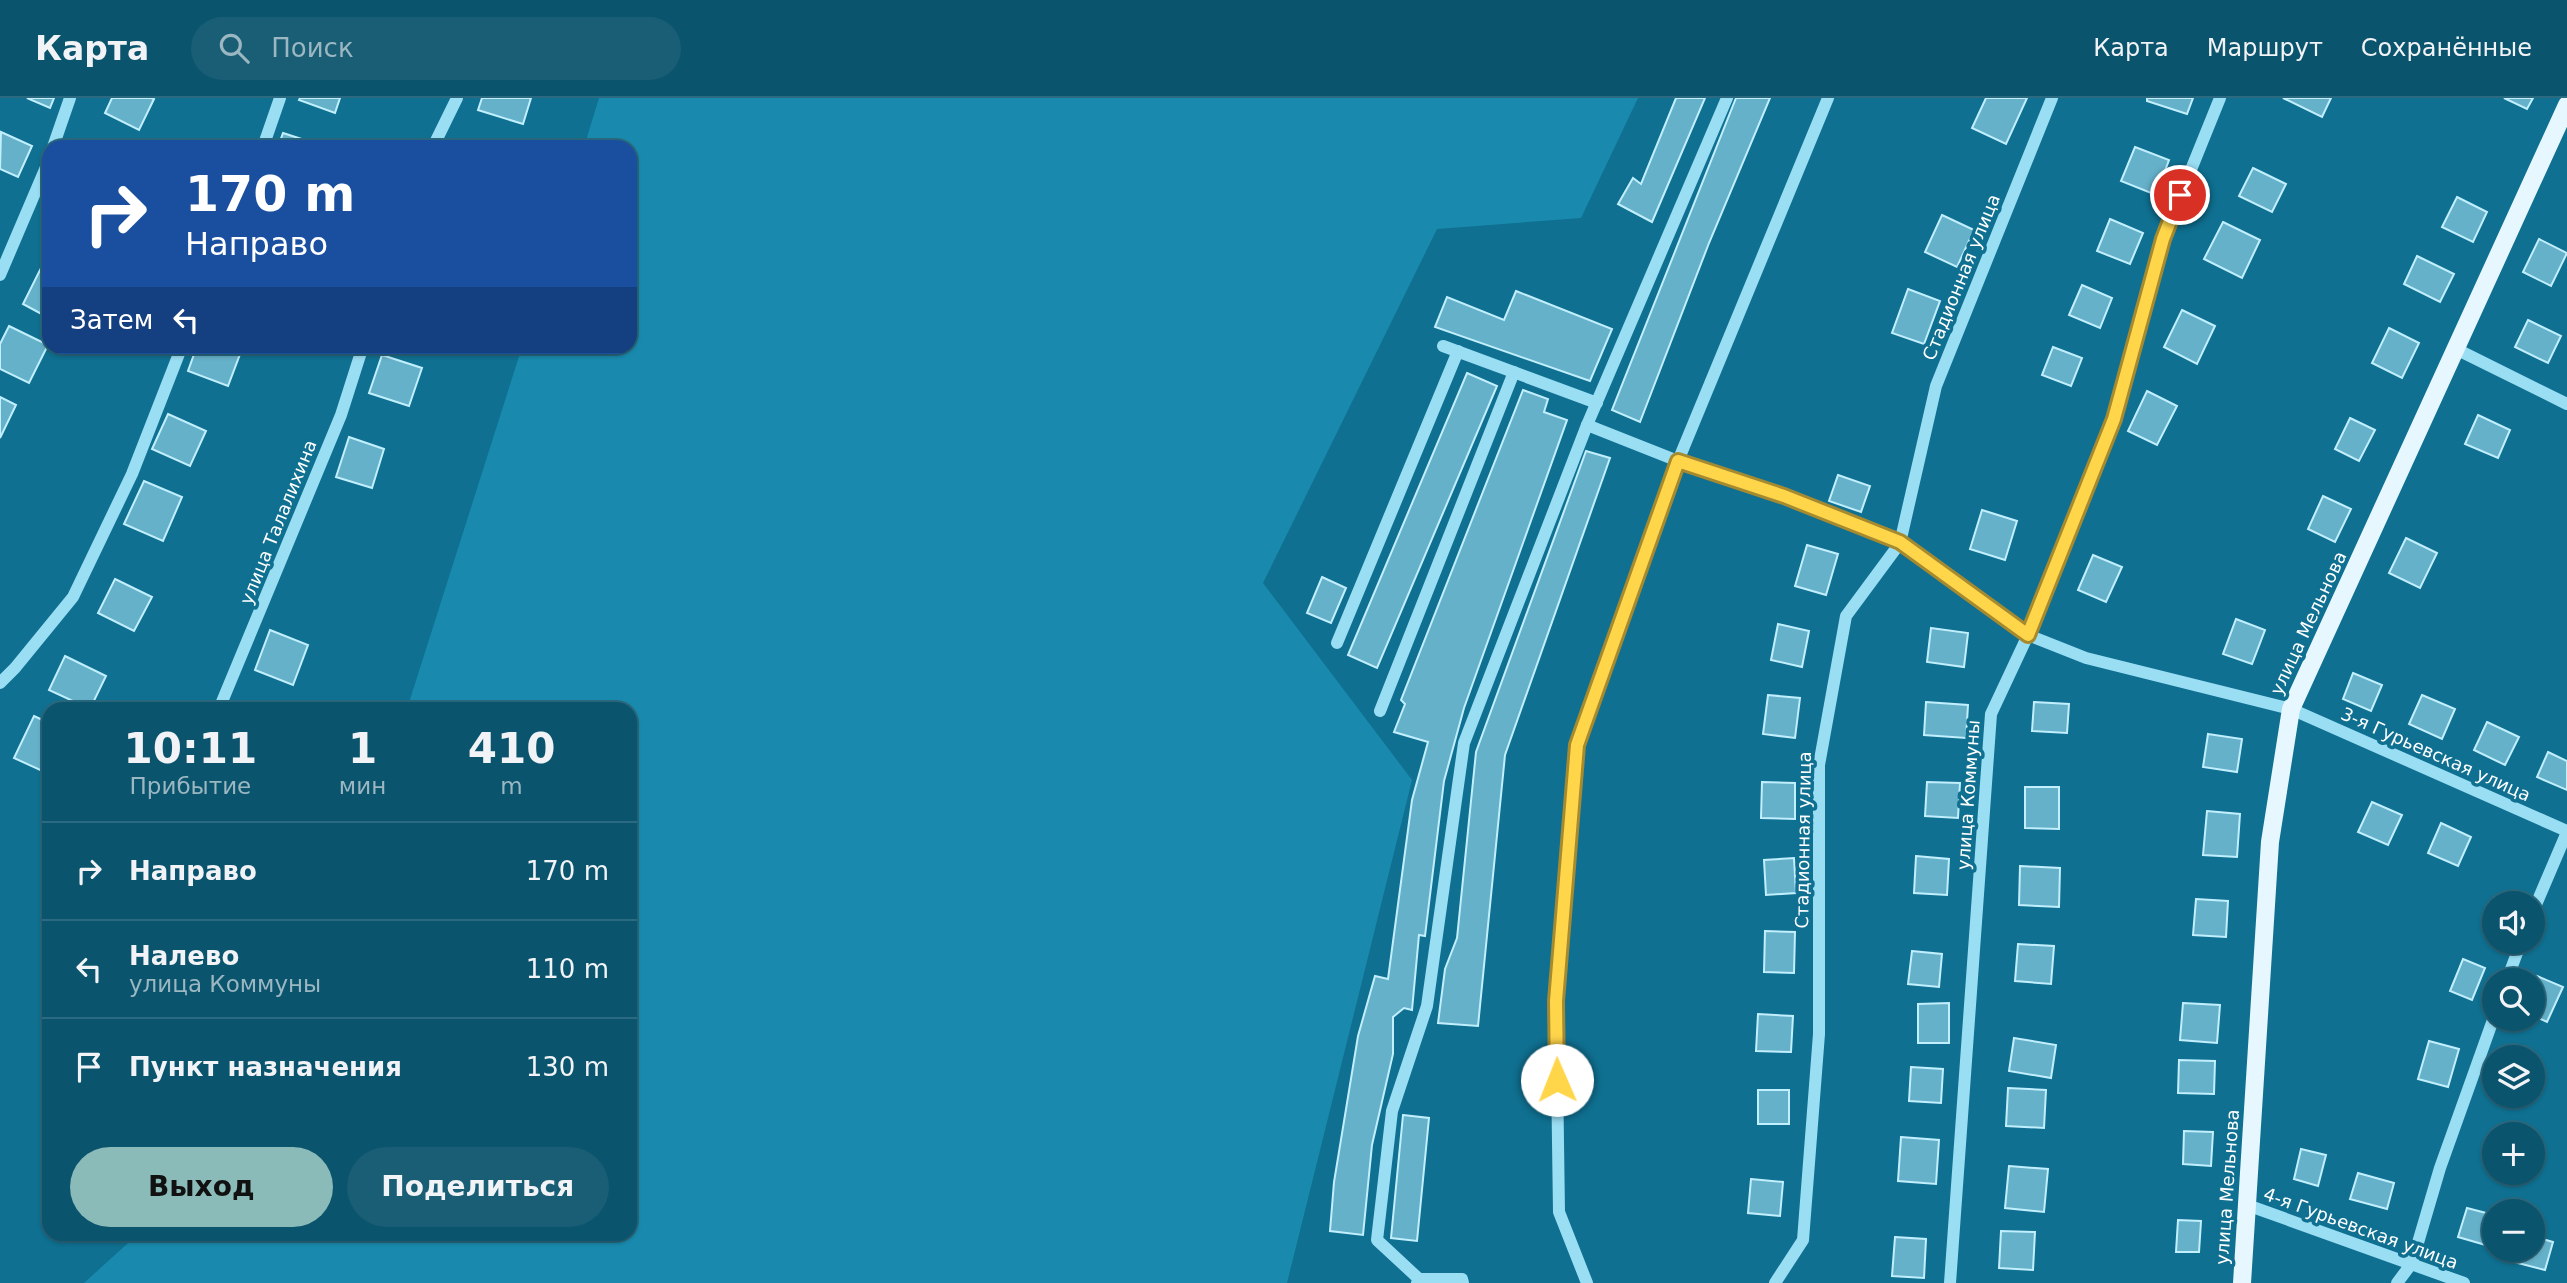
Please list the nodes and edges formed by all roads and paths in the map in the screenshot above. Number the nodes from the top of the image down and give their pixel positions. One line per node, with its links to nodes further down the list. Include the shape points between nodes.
1 (70, 98): 9 (street)
2 (280, 98): 10 (street)
3 (457, 98): 11 (street)
4 (1727, 98): 20 (street)
5 (1828, 98): 23 (street)
6 (2052, 98): 24 (street, Стадионная улица, via 1936,386)
7 (2220, 98): 25 (street, улица Коммуны, via 2163,239 2114,419)
8 (2567, 105): 15 (main road, улица Мельнова)
9 (56, 140)
10 (266, 140)
11 (436, 140)
12 (42, 176): 13 (street)
13 (0, 275)
14 (1443, 346): 16 (street)
15 (2456, 349): 21 (street); 29 (main road, улица Мельнова)
16 (1458, 351): 19 (street); 26 (street)
17 (179, 354): 27 (street, via 132,474 73,597)
18 (360, 354): 28 (street, улица Талалихина, via 341,415)
19 (1514, 372): 20 (street); 30 (street)
20 (1597, 404): 22 (street)
21 (2567, 404)
22 (1587, 425): 23 (street, 3-я Гурьевская улица); 36 (street, via 1464,743 1427,1006 1392,1111 1377,1240)
23 (1678, 461): 24 (street, 3-я Гурьевская улица); 38 (street, via 1577,745 1556,1001 1559,1212)
24 (1900, 542): 25 (street, 3-я Гурьевская улица); 39 (street, Стадионная улица, via 1846,616 1819,765 1819,1034 1805,1226 1803,1240)
25 (2028, 635): 29 (street, 3-я Гурьевская улица, via 2086,658); 40 (street, улица Коммуны, via 1991,714)
26 (1337, 643)
27 (0, 683)
28 (222, 702)
29 (2291, 709): 31 (street, 3-я Гурьевская улица); 34 (main road, улица Мельнова, via 2270,842)
30 (1380, 710)
31 (2567, 831): 32 (street)
32 (2542, 891)
33 (2489, 1031): 35 (street)
34 (2247, 1205): 35 (street, 4-я Гурьевская улица); 41 (main road, улица Мельнова)
35 (2412, 1263): 42 (street); 43 (street, 4-я Гурьевская улица)
36 (1418, 1281): 37 (street, via 1462,1279)
37 (1463, 1283)
38 (1587, 1283)
39 (1774, 1283)
40 (1950, 1283)
41 (2242, 1283)
42 (2397, 1283)
43 (2464, 1283)

